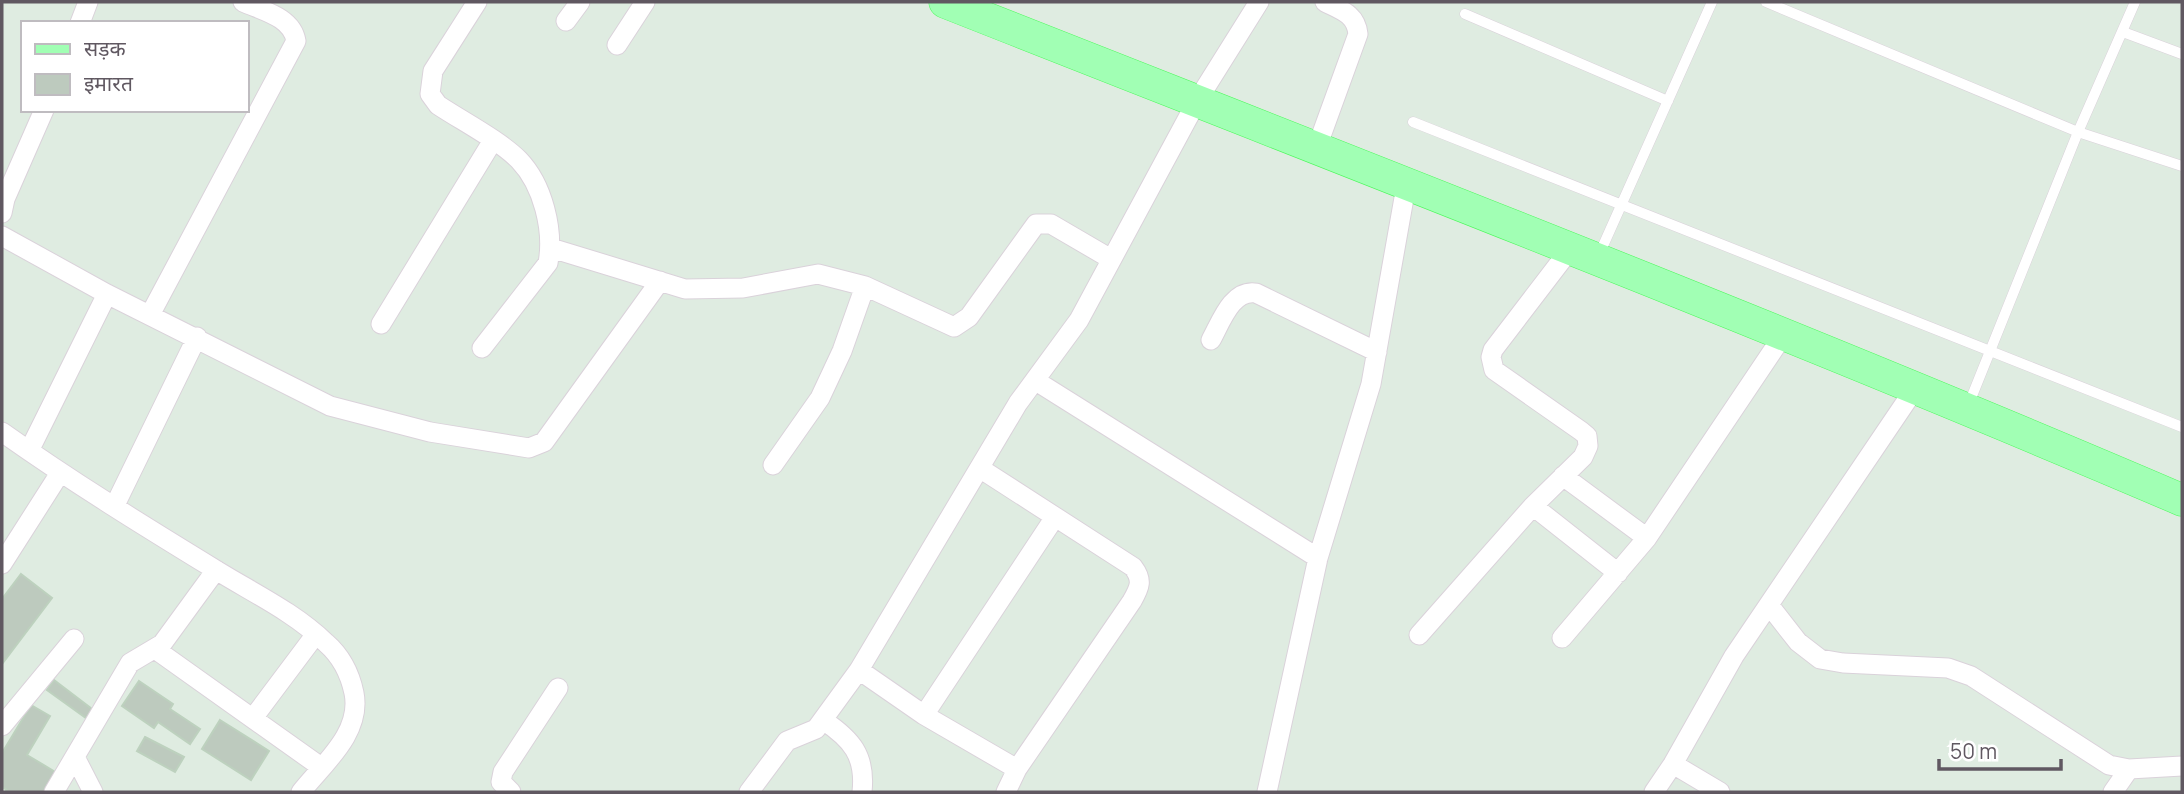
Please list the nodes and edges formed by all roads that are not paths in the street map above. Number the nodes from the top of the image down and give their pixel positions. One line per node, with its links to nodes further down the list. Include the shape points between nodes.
1 (88, 2): 13 (street)
2 (243, 2): 37 (street, via 284,20 294,30 296,41)
3 (477, 2): 23 (street, via 433,71 430,94 438,105)
4 (580, 2): 14 (street)
5 (645, 2): 16 (street)
6 (945, 2): 19 (main road)
7 (1259, 2): 19 (street)
8 (1325, 2): 24 (street, via 1351,15 1358,34)
9 (1712, 2): 18 (lane)
10 (1766, 2): 22 (lane)
11 (2135, 2): 15 (lane)
12 (1465, 14): 18 (lane)
13 (81, 21)
14 (566, 21)
15 (2123, 32): 17 (lane); 22 (lane)
16 (617, 46)
17 (2182, 54)
18 (1668, 100): 27 (lane)
19 (1197, 101): 24 (main road); 33 (street)
20 (43, 112): 28 (street)
21 (1413, 122): 27 (lane)
22 (2078, 132): 25 (lane); 43 (lane)
23 (492, 142): 31 (street, via 519,160 536,185); 38 (street)
24 (1317, 147): 26 (main road)
25 (2182, 166)
26 (1407, 181): 32 (main road); 44 (street)
27 (1622, 204): 32 (lane); 43 (lane)
28 (2, 213)
29 (2, 224): 30 (street)
30 (2, 238): 36 (street)
31 (551, 248): 34 (street); 42 (street, via 548,263)
32 (1585, 253): 39 (main road); 54 (street, via 1491,357 1494,370 1587,436 1583,457)
33 (1111, 259): 35 (street, via 1051,224 1036,225 969,317 954,327); 45 (street, via 1079,320)
34 (660, 281): 35 (street, via 711,291 818,274); 40 (street, via 544,442 535,447 430,432 330,407)
35 (864, 286): 51 (street, via 820,398)
36 (107, 294): 37 (street); 50 (street)
37 (151, 313): 40 (street)
38 (381, 324)
39 (1784, 334): 46 (main road); 59 (street)
40 (197, 337): 56 (street)
41 (1211, 340): 44 (street, via 1237,296 1247,291)
42 (482, 348)
43 (1990, 349): 47 (lane); 48 (lane)
44 (1377, 352): 60 (street)
45 (1036, 380): 52 (street); 60 (street)
46 (1916, 387): 47 (main road); 64 (street)
47 (1967, 408): 55 (main road)
48 (2182, 427)
49 (2, 432): 50 (street)
50 (29, 451): 53 (street)
51 (773, 465)
52 (981, 469): 58 (street); 70 (street)
53 (60, 473): 56 (street); 61 (street)
54 (1563, 476): 57 (street); 59 (street)
55 (2182, 500)
56 (115, 505): 62 (street)
57 (1533, 506): 63 (street); 66 (street)
58 (1055, 517): 72 (street); 80 (street, via 1132,567 1140,576 1140,588)
59 (1647, 538): 63 (street)
60 (1318, 558): 89 (street)
61 (2, 564)
62 (216, 570): 65 (street, via 285,610); 69 (street)
63 (1618, 573): 67 (street)
64 (1769, 605): 77 (street, via 1734,656); 81 (street, via 1798,642 1820,659 1948,668 1971,676 2109,765)
65 (316, 634): 73 (street); 79 (street, via 340,659 354,694 348,732)
66 (1419, 635)
67 (1562, 638)
68 (74, 639): 75 (street)
69 (155, 649): 73 (street); 76 (street, via 130,663)
70 (859, 670): 72 (street); 74 (street)
71 (558, 688): 85 (street, via 503,772 501,782)
72 (923, 715): 80 (street)
73 (253, 718): 79 (street)
74 (823, 720): 86 (street, via 808,734 787,741); 87 (street, via 855,747)
75 (2, 726)
76 (75, 757): 82 (street); 83 (street)
77 (1674, 765): 90 (street); 91 (street)
78 (2182, 766): 81 (street)
79 (321, 767): 84 (street)
80 (1017, 769): 88 (street)
81 (2129, 769): 92 (street)
82 (54, 792)
83 (93, 792)
84 (301, 792)
85 (512, 792)
86 (749, 792)
87 (862, 792)
88 (1006, 792)
89 (1267, 792)
90 (1654, 792)
91 (1720, 792)
92 (2113, 792)

